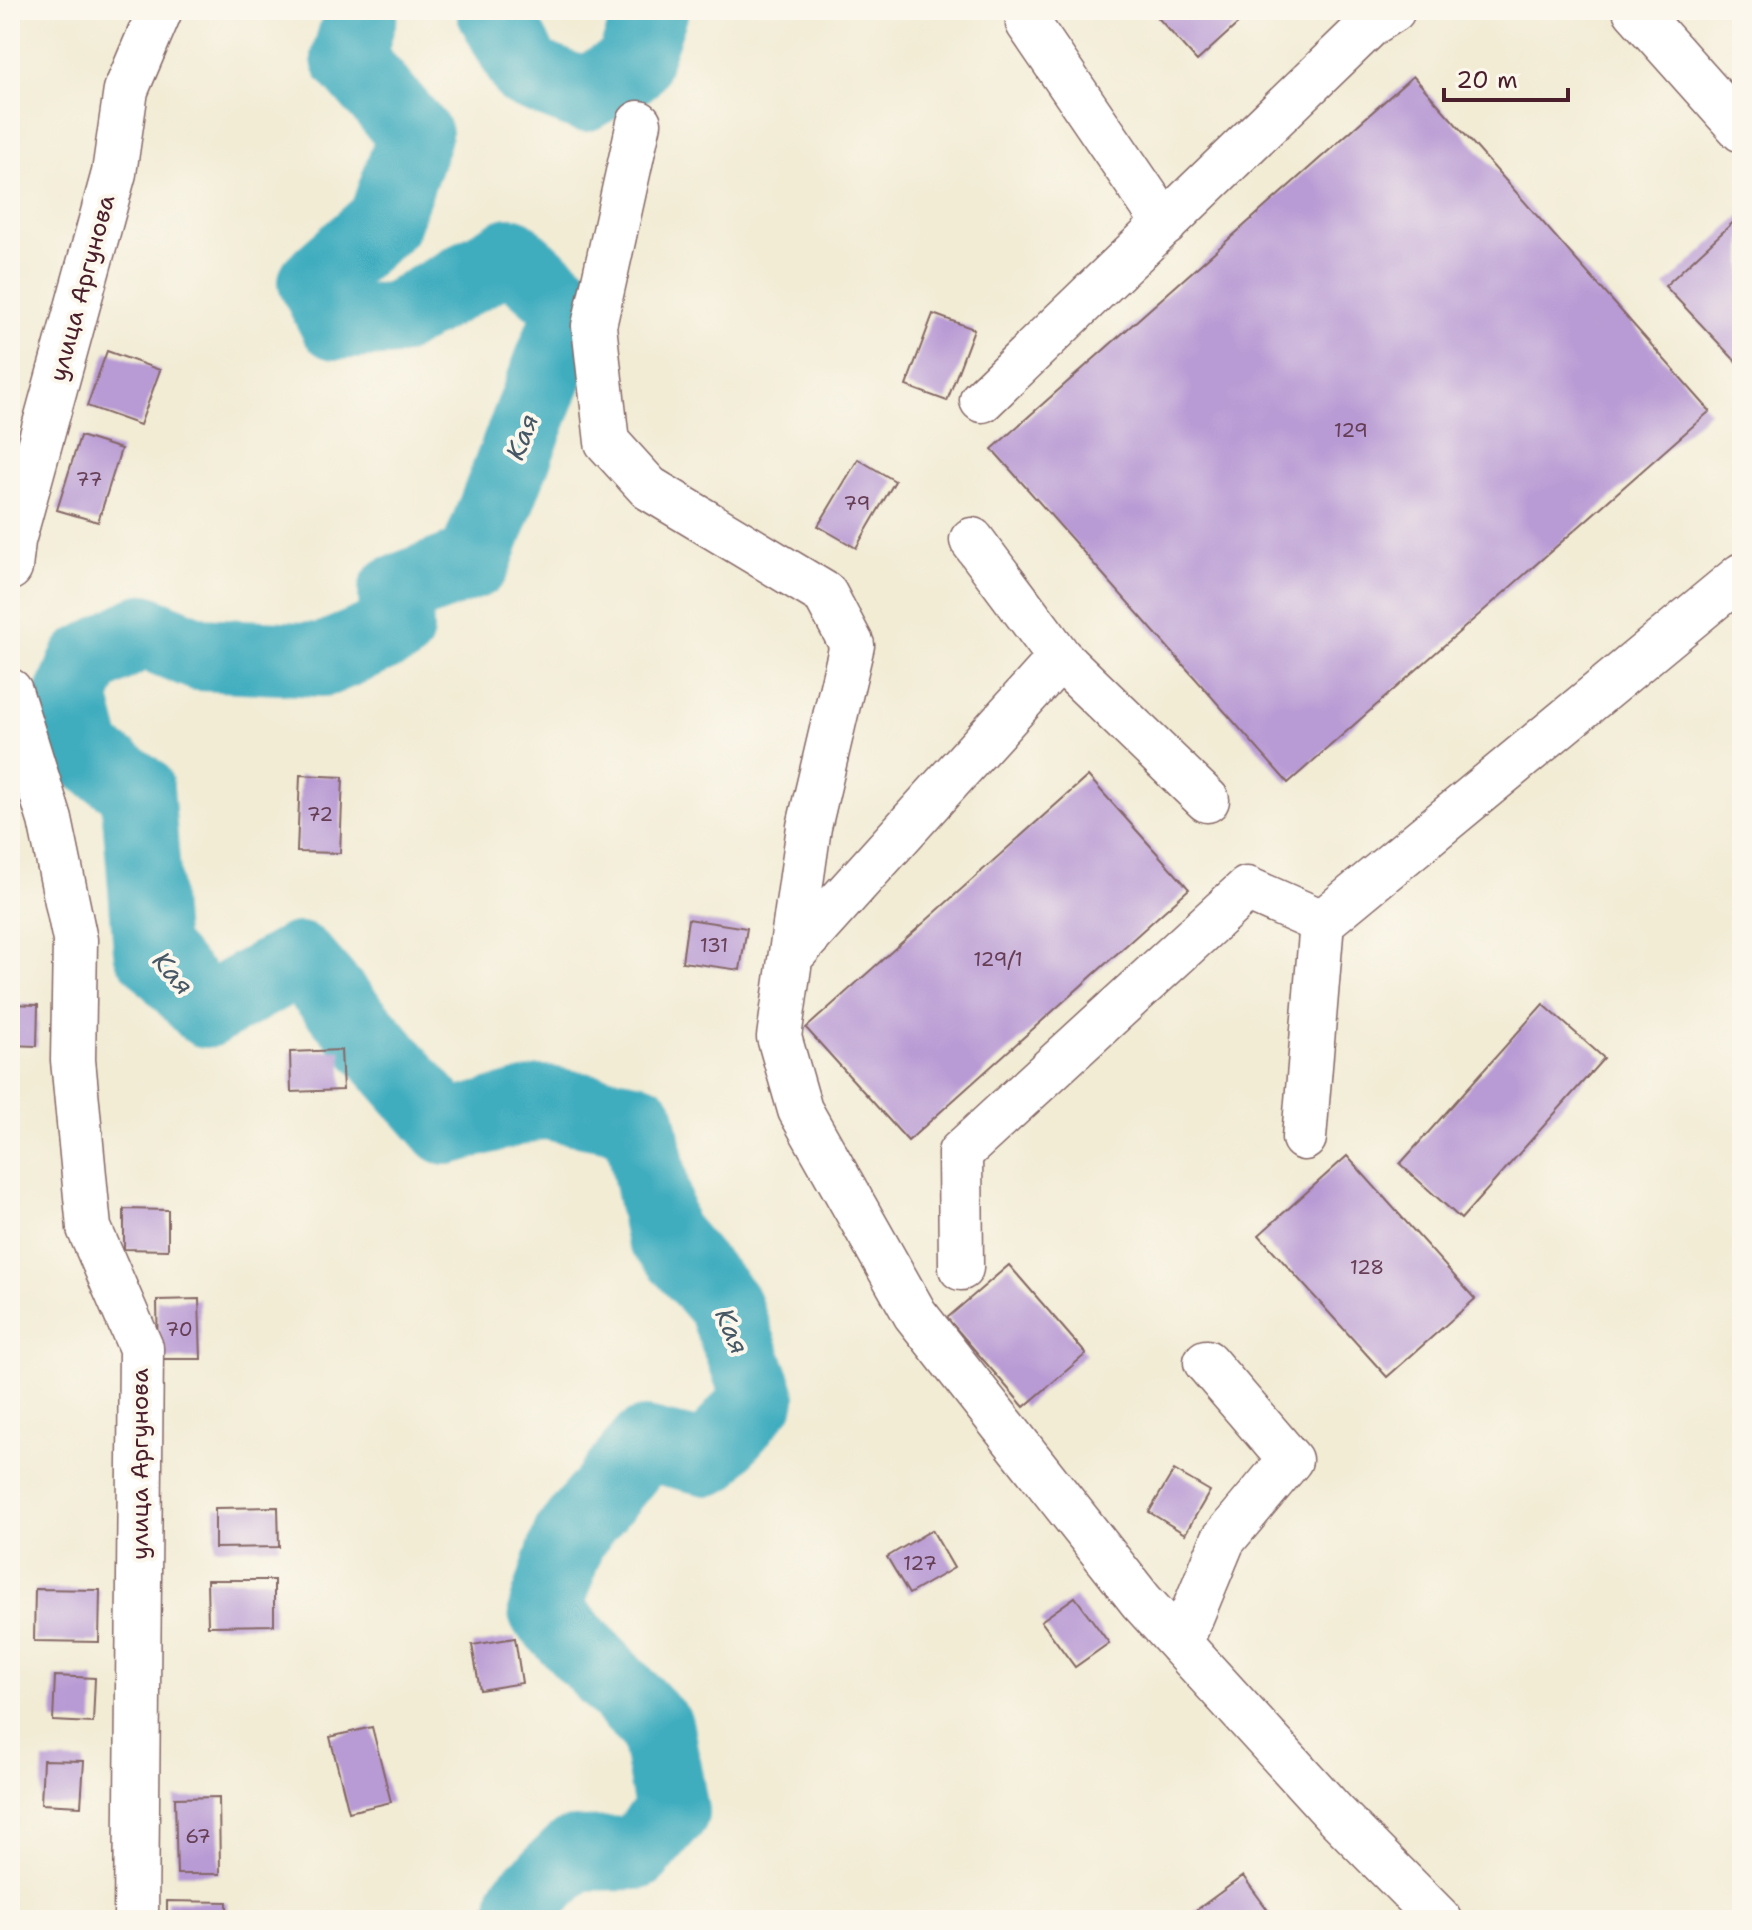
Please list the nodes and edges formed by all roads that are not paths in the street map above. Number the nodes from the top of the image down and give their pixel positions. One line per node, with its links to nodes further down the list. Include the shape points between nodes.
1 (160, 10): 10 (street, улица Аргунова, via 126,90 114,173)
2 (1031, 10): 7 (street, via 1028,23)
3 (1393, 10): 7 (street, via 1371,24)
4 (1635, 10): 6 (street)
5 (639, 123): 16 (street, via 594,326 607,442 649,488 825,594 852,645 809,827)
6 (1742, 130)
7 (1165, 224): 8 (street)
8 (982, 400)
9 (972, 540): 12 (street)
10 (10, 568)
11 (1742, 575): 15 (street)
12 (1060, 658): 14 (street); 16 (street)
13 (10, 691): 21 (street, улица Аргунова, via 50,820 75,940 73,1060 89,1228 141,1348)
14 (1207, 800)
15 (1322, 922): 17 (street); 18 (street, via 1247,889 960,1153)
16 (791, 956): 20 (street, via 779,1037 800,1110 915,1314)
17 (1304, 1138)
18 (961, 1268)
19 (1206, 1362): 20 (street, via 1290,1460 1223,1540)
20 (1180, 1644): 22 (street)
21 (136, 1920)
22 (1440, 1920)

